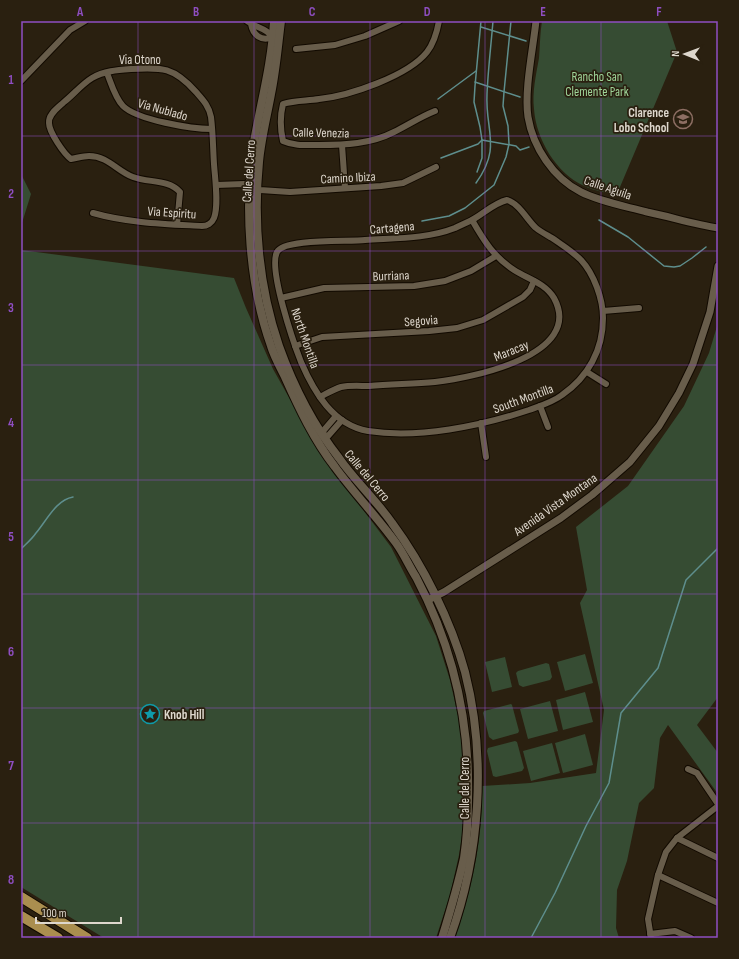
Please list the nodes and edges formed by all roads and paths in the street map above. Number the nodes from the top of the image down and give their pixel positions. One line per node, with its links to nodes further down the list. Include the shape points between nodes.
1 (85, 21): 11 (street, via 70,30)
2 (274, 21): 8 (main road, Calle del Cerro)
3 (281, 21): 8 (main road, Calle del Cerro)
4 (399, 21): 9 (street, via 365,36 335,45)
5 (439, 21): 14 (street, Calle Venezia, via 437,33 428,51 417,62 396,74 341,95 283,104 280,131 283,141 291,144)
6 (536, 21): 23 (street, Calle Aguila, via 528,89 528,117 537,146 555,172 579,191 592,197)
7 (250, 22): 8 (street); 8 (street, via 256,36 268,39)
8 (276, 37): 17 (main road, Calle del Cerro, via 272,91)
9 (296, 49)
10 (107, 73): 13 (street, Via Nublado, via 118,98 130,111 190,128); 13 (street, Via Otono, via 113,70 155,68 175,72 206,103 212,117); 22 (street, Via Otono, via 92,79 57,109 50,116 48,124 59,146 71,159 89,156 106,160 133,177 175,186 180,192)
11 (22, 79)
12 (435, 110): 14 (street, Calle Venezia, via 372,141)
13 (212, 129): 16 (street, Via Otono)
14 (342, 145): 18 (street)
15 (436, 167): 18 (street, Camino Ibiza, via 403,183)
16 (216, 185): 17 (street, Camino Ibiza, via 244,184); 22 (street, Via Espiritu, via 212,222 206,226)
17 (254, 187): 18 (street, Camino Ibiza, via 290,192); 39 (main road, Calle del Cerro, via 263,281 269,312 279,346)
18 (345, 188)
19 (506, 200): 21 (street, Cartagena); 30 (street, South Montilla, via 514,203 536,228 582,261 591,274)
20 (94, 213): 22 (street, Via Espiritu)
21 (472, 220): 24 (street, Cartagena, via 453,229 433,234 298,243 284,246); 25 (street, Maracay)
22 (177, 225)
23 (718, 228)
24 (276, 254): 28 (street, North Montilla)
25 (496, 256): 27 (street, Maracay, via 515,271); 28 (street, Burriana, via 471,272 445,281 414,286 324,288)
26 (718, 266): 41 (street, Avenida Vista Montana, via 710,312 693,364 659,426 630,462 561,518 444,592)
27 (534, 281): 31 (street, Segovia, via 523,297 482,320 457,328 322,337); 34 (street, Maracay, via 545,287 553,297 559,316 556,330 550,340 535,353 494,369 467,376 436,382 342,387)
28 (281, 298): 31 (street, North Montilla)
29 (638, 308): 30 (street)
30 (603, 311): 32 (street, South Montilla, via 603,332)
31 (294, 346): 34 (street, North Montilla, via 309,380)
32 (587, 372): 33 (street); 35 (street, South Montilla, via 560,397)
33 (606, 384)
34 (320, 397): 36 (street, North Montilla)
35 (540, 406): 37 (street, South Montilla); 38 (street)
36 (339, 418): 37 (street, South Montilla, via 363,430 382,434 455,429); 39 (street, via 328,436)
37 (481, 424): 40 (street)
38 (548, 427)
39 (320, 438): 41 (main road, Calle del Cerro, via 395,527); 42 (main road, Calle del Cerro, via 334,466 398,545)
40 (486, 457)
41 (435, 595): 42 (street, Avenida Vista Montana); 55 (main road, Calle del Cerro, via 453,635 464,672 473,717 477,764 476,826 472,853 462,902)
42 (428, 600): 54 (main road, Calle del Cerro, via 455,675 464,719 469,766 468,825 464,857)
43 (688, 768): 44 (street, via 697,774)
44 (718, 805): 45 (street)
45 (677, 838): 46 (street); 47 (street, via 666,852)
46 (718, 858)
47 (658, 875): 49 (street); 51 (street, via 648,919)
48 (21, 897): 53 (highway)
49 (718, 903)
50 (21, 916): 52 (highway)
51 (650, 936): 56 (street, via 675,931)
52 (58, 938)
53 (87, 938)
54 (442, 938)
55 (450, 938)
56 (691, 938)

